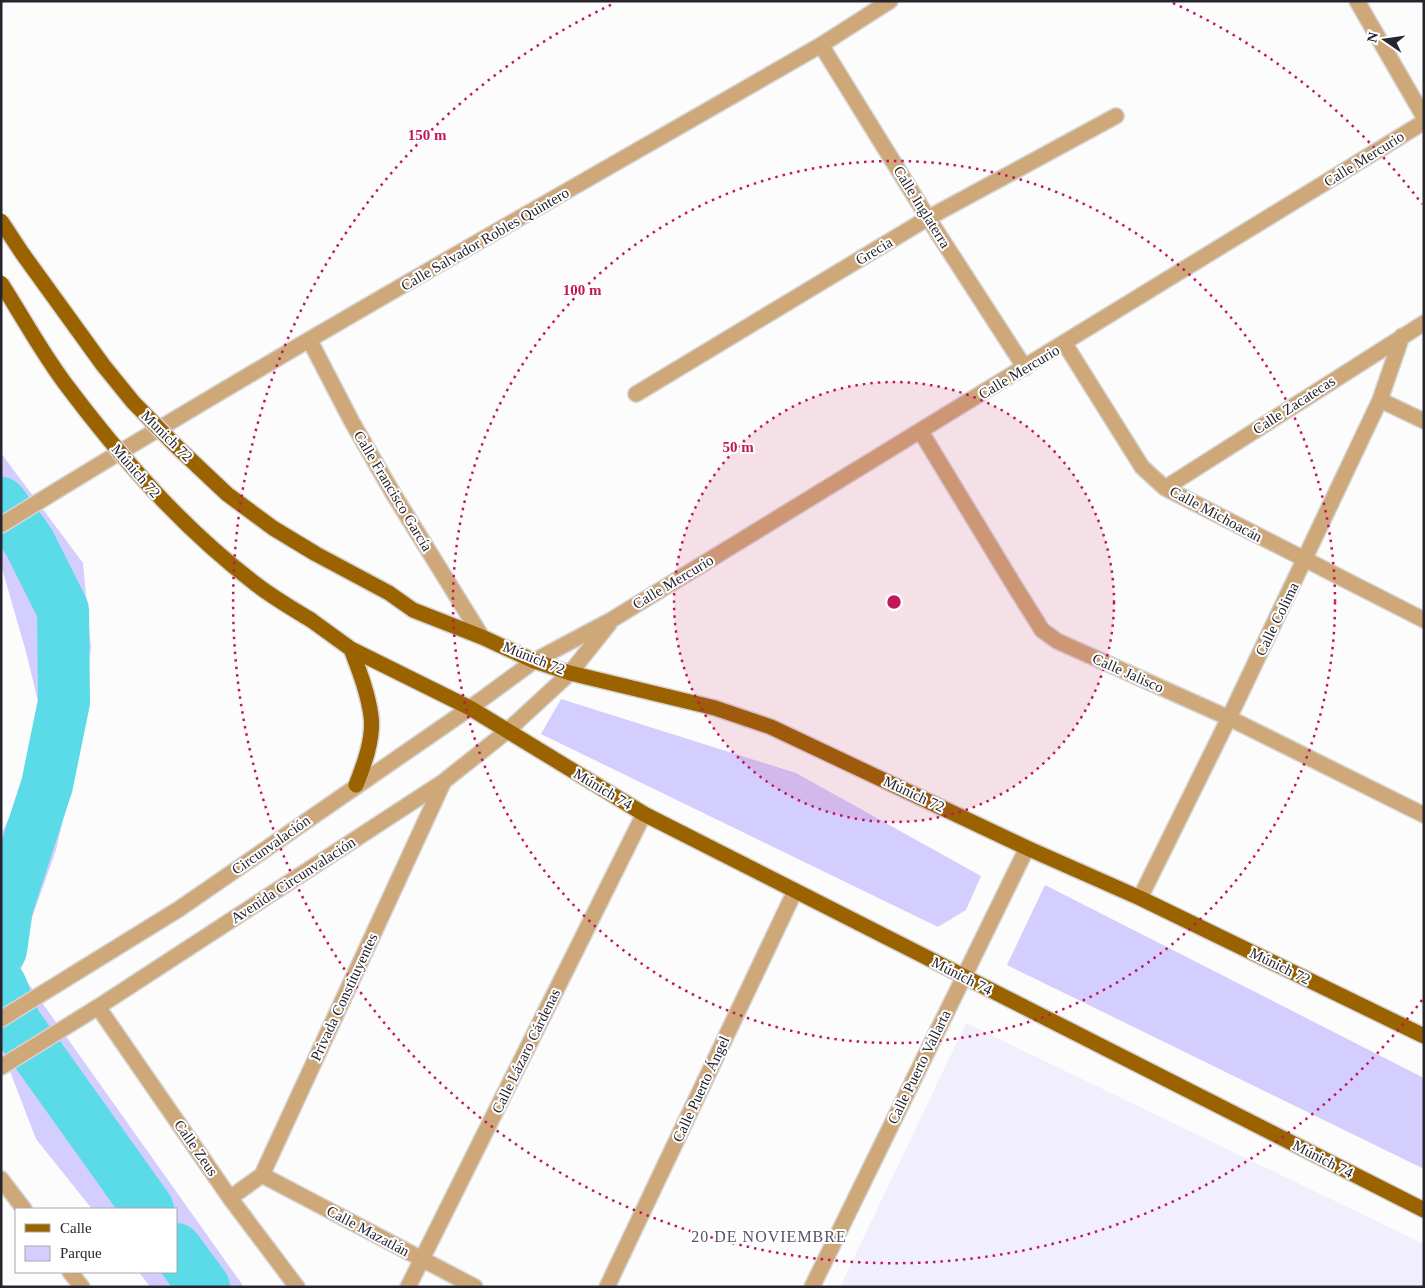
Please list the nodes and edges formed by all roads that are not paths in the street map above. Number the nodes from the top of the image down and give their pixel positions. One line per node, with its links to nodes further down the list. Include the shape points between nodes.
1 (890, 1): 3 (street, Calle Salvador Robles Quintero)
2 (1358, 1): 5 (street)
3 (821, 45): 7 (street, Calle Inglaterra); 12 (street, Calle Salvador Robles Quintero)
4 (1116, 116): 7 (street, Grecia)
5 (1424, 117)
6 (1424, 122): 13 (street, Calle Mercurio)
7 (928, 218): 14 (street, Calle Inglaterra); 15 (street, Grecia)
8 (1, 221): 22 (main road, Munich 72, bridge, via 103,365 174,444 227,494 274,528)
9 (1, 283): 26 (main road, Múnich 72, bridge, via 63,381 138,475 179,517 258,586)
10 (1424, 322): 11 (street, Calle Zacatecas)
11 (1402, 336): 16 (street, Calle Colima); 19 (street, Calle Zacatecas)
12 (310, 341): 20 (street, Calle Salvador Robles Quintero); 25 (street, Calle Francisco García, via 389,487)
13 (1065, 344): 14 (street, Calle Mercurio); 19 (street, Calle Michoacán, via 1142,467)
14 (1024, 368): 18 (street, Calle Mercurio)
15 (636, 394)
16 (1380, 400): 17 (street); 21 (street, Calle Colima)
17 (1424, 421)
18 (921, 432): 23 (street, Calle Mercurio); 30 (street, Calle Jalisco, via 1042,630 1057,641)
19 (1165, 488): 21 (street, Calle Michoacán)
20 (1, 525)
21 (1305, 561): 24 (street, Calle Michoacán); 30 (street, Calle Colima)
22 (389, 593): 25 (main road, Múnich 72, via 413,610)
23 (613, 619): 27 (street, Calle Mercurio); 28 (street, Calle Mercurio)
24 (1424, 620)
25 (482, 637): 27 (main road, Múnich 72)
26 (351, 649): 29 (main road); 33 (main road, via 364,683 372,718 368,754)
27 (534, 661): 28 (main road, Múnich 72); 29 (street, Circunvalación)
28 (570, 673): 31 (street, Avenida Circunvalación); 36 (main road, Múnich 72, via 715,708 771,728)
29 (470, 708): 31 (main road, Múnich 74); 33 (street, Circunvalación)
30 (1229, 718): 35 (street, Calle Jalisco); 38 (street, Calle Colima)
31 (506, 732): 32 (street, Avenida Circunvalación); 34 (main road, Múnich 74)
32 (443, 782): 40 (street, Avenida Circunvalación); 44 (street, Privada Constituyentes)
33 (356, 785): 41 (street, Circunvalación, via 179,908)
34 (644, 814): 37 (main road, Múnich 74); 49 (street, Calle Lázaro Cárdenas)
35 (1424, 816)
36 (1027, 848): 38 (main road, Múnich 72); 39 (street, Calle Puerto Vallarta)
37 (795, 891): 39 (main road, Múnich 74); 55 (street, Calle Puerto Ángel)
38 (1140, 898): 42 (main road, Múnich 72)
39 (963, 978): 48 (main road, Múnich 74); 56 (street, Calle Puerto Vallarta)
40 (98, 1007): 43 (street, Avenida Circunvalación); 46 (street, Calle Zeus)
41 (1, 1019)
42 (1424, 1036)
43 (1, 1067)
44 (262, 1175): 46 (street, Privada Constituyentes); 49 (street, Calle Mazatlán)
45 (1, 1179): 47 (street)
46 (230, 1198): 52 (street, Calle Zeus)
47 (23, 1208)
48 (1424, 1210)
49 (422, 1260): 53 (street, Calle Lázaro Cárdenas); 54 (street, Calle Mazatlán)
50 (71, 1273): 51 (street)
51 (82, 1287)
52 (297, 1287)
53 (408, 1287)
54 (475, 1287)
55 (607, 1287)
56 (812, 1287)

